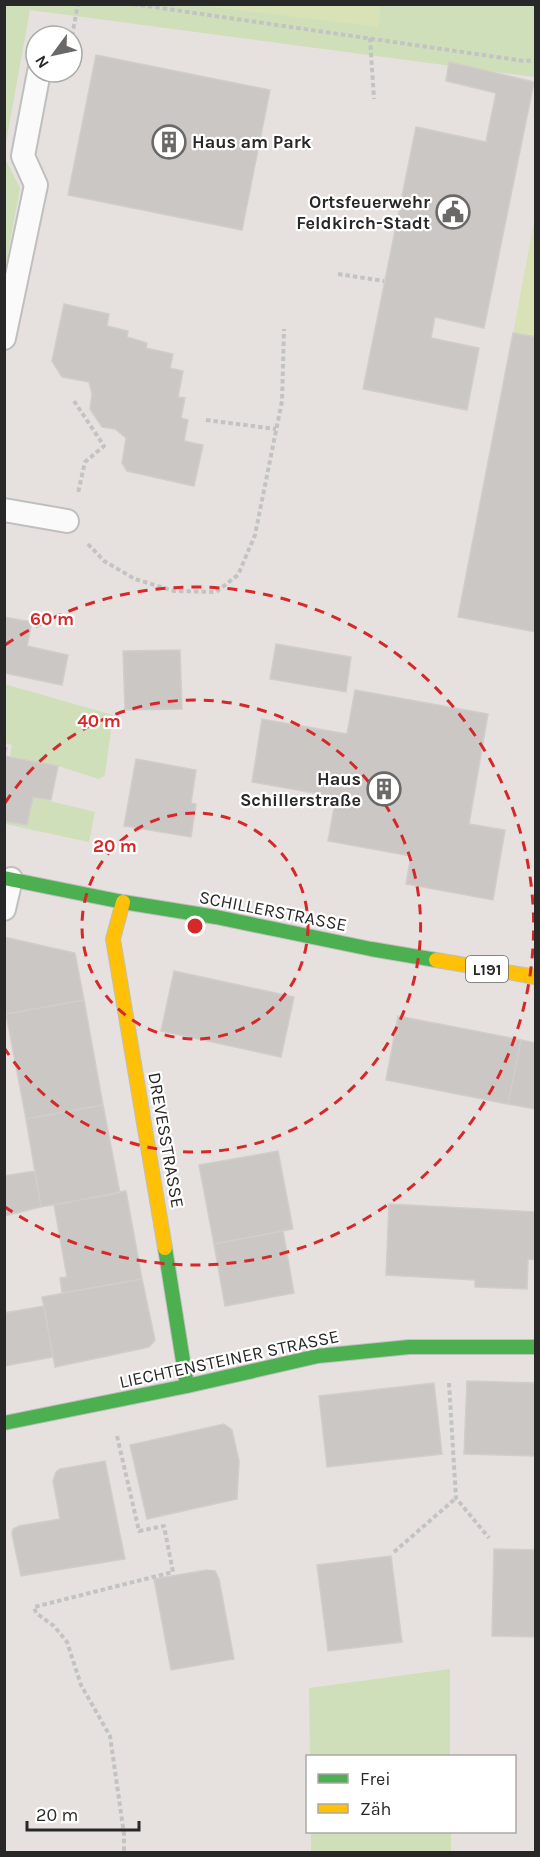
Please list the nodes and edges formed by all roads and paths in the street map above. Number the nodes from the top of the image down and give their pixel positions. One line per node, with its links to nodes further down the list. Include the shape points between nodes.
1 (78, 4): 3 (path)
2 (133, 4): 4 (path)
3 (74, 24)
4 (370, 38): 5 (path); 7 (path)
5 (536, 60)
6 (37, 84): 11 (lane, via 23,156 36,184)
7 (374, 99)
8 (338, 273): 9 (path)
9 (384, 281)
10 (284, 329): 14 (path, via 282,401)
11 (4, 338)
12 (74, 401): 16 (path, via 104,446 85,462 76,502)
13 (206, 420): 14 (path)
14 (276, 429): 16 (path, via 255,536 238,575 216,591 174,591 135,579 104,561)
15 (4, 510): 16 (lane)
16 (67, 521)
17 (8, 879): 18 (street, SCHILLERSTRASSE / L191); 19 (lane)
18 (123, 902): 20 (street, SCHILLERSTRASSE / L191); 23 (street, DREVESSTRASSE, via 113,939)
19 (4, 909)
20 (536, 977)
21 (536, 1347): 23 (street, LIECHTENSTEINER STRASSE, via 409,1347 318,1356)
22 (449, 1375): 26 (path)
23 (187, 1386): 24 (street, LIECHTENSTEINER STRASSE)
24 (4, 1423)
25 (115, 1426): 29 (path, via 139,1531 164,1526 173,1572 34,1607 67,1642 81,1685 110,1736)
26 (456, 1498): 27 (path); 28 (path)
27 (489, 1538)
28 (394, 1552)
29 (124, 1852)

